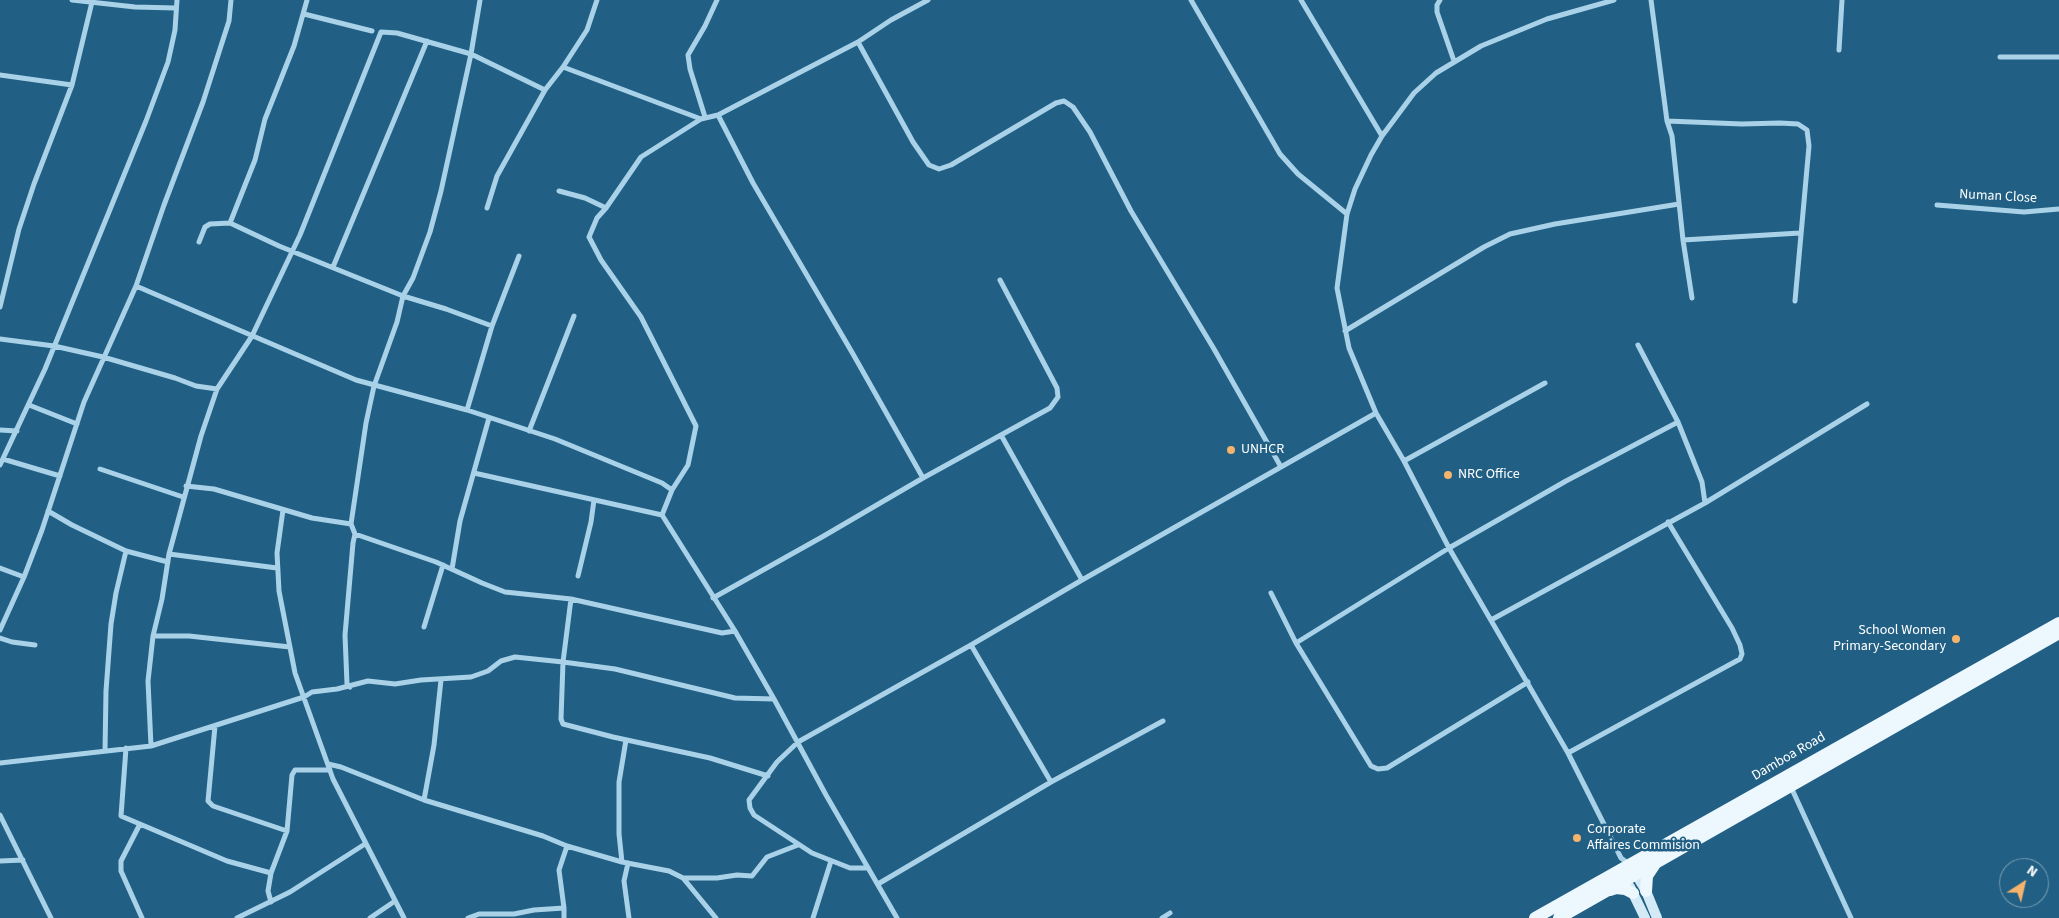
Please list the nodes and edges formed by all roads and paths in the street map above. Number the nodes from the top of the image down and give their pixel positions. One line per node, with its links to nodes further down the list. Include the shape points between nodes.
1 (72, 0): 15 (street)
2 (177, 0): 16 (street)
3 (231, 0): 49 (street, via 229,21 203,102)
4 (307, 0): 17 (street)
5 (480, 0): 22 (street)
6 (597, 0): 26 (street, via 587,30)
7 (717, 0): 31 (street, via 688,55)
8 (928, 0): 20 (street)
9 (1191, 0): 40 (street, via 1280,154 1298,174)
10 (1301, 0): 33 (street)
11 (1440, 0): 25 (street, via 1437,12)
12 (1614, 0): 25 (street, via 1547,19 1481,46)
13 (1651, 0): 32 (street)
14 (1842, 0): 21 (street)
15 (92, 2): 16 (street); 28 (street)
16 (175, 8): 60 (street, via 175,30 168,62)
17 (304, 14): 18 (street); 41 (street)
18 (372, 31)
19 (427, 41): 22 (street); 45 (street, via 381,32); 47 (street)
20 (858, 42): 30 (street); 79 (street, via 913,142 929,165 939,169 1056,103 1064,101 1073,107)
21 (1839, 50)
22 (471, 54): 29 (street); 50 (street, via 442,192 413,278)
23 (2000, 57): 24 (street)
24 (2059, 58)
25 (1454, 61): 33 (street, via 1414,93)
26 (563, 67): 29 (street); 31 (street)
27 (0, 75): 28 (street)
28 (72, 85): 53 (street, via 19,229)
29 (545, 90): 37 (street, via 497,176)
30 (718, 115): 31 (street); 83 (street, via 753,183)
31 (703, 118): 38 (street, via 641,157)
32 (1667, 121): 35 (street, via 1672,136); 42 (street, via 1798,124 1807,130 1809,146)
33 (1382, 136): 40 (street, via 1355,189)
34 (559, 191): 38 (street)
35 (1679, 204): 43 (street); 56 (street, via 1510,234)
36 (1937, 205): 39 (street, Numan Close, via 2024,212)
37 (487, 208)
38 (606, 208): 85 (street, via 597,218 589,237 641,318 696,426 688,465)
39 (2059, 209)
40 (1347, 214): 56 (street, via 1337,288)
41 (230, 223): 44 (street, via 205,227); 45 (street)
42 (1800, 233): 43 (street); 52 (street)
43 (1683, 240): 51 (street)
44 (200, 242)
45 (292, 251): 47 (street); 57 (street)
46 (519, 256): 55 (street)
47 (333, 267): 50 (street)
48 (1000, 280): 75 (street, via 1058,388 1058,397 1050,408)
49 (136, 286): 57 (street); 61 (street)
50 (403, 296): 55 (street); 63 (street)
51 (1692, 298)
52 (1794, 301)
53 (0, 307)
54 (574, 316): 74 (street)
55 (492, 326): 67 (street)
56 (1344, 331): 68 (street)
57 (252, 336): 63 (street); 64 (street)
58 (0, 339): 60 (street)
59 (1638, 345): 70 (street)
60 (54, 346): 61 (street); 66 (street)
61 (103, 357): 64 (street, via 196,386); 71 (street)
62 (1545, 383): 77 (street)
63 (374, 386): 67 (street); 93 (street)
64 (217, 389): 84 (street)
65 (1867, 404): 88 (street)
66 (29, 405): 71 (street); 73 (street)
67 (468, 410): 69 (street)
68 (1376, 413): 77 (street); 79 (street)
69 (489, 418): 74 (street); 81 (street)
70 (1678, 422): 88 (street, via 1702,482); 95 (street)
71 (77, 424): 82 (street)
72 (0, 430): 73 (street)
73 (17, 431): 76 (street)
74 (529, 431): 85 (street, via 627,468)
75 (1001, 434): 83 (street); 105 (street)
76 (3, 459): 78 (street); 82 (street)
77 (1404, 461): 95 (street)
78 (0, 466)
79 (1280, 468): 105 (street)
80 (100, 470): 86 (street)
81 (474, 473): 87 (street); 102 (street, via 460,521)
82 (60, 476): 90 (street)
83 (923, 478): 107 (street)
84 (186, 486): 86 (street); 89 (street, via 214,490)
85 (672, 490): 91 (street)
86 (183, 497): 97 (street)
87 (594, 500): 91 (street); 103 (street)
88 (1705, 503): 92 (street)
89 (283, 510): 93 (street); 101 (street)
90 (48, 511): 96 (street); 104 (street)
91 (662, 515): 107 (street)
92 (1668, 522): 109 (street); 134 (street, via 1732,628 1740,645 1740,659)
93 (351, 524): 94 (street)
94 (355, 534): 99 (street); 124 (street, via 345,635 347,684)
95 (1449, 548): 109 (street); 117 (street)
96 (126, 551): 98 (street); 133 (street, via 108,652)
97 (169, 554): 98 (street); 101 (street)
98 (168, 562): 115 (street)
99 (442, 565): 102 (street); 111 (street)
100 (0, 568): 104 (street)
101 (277, 568): 120 (street)
102 (452, 569): 108 (street, via 505,592)
103 (578, 576)
104 (24, 577): 112 (street)
105 (1082, 580): 119 (street)
106 (1270, 593): 117 (street)
107 (713, 598): 113 (street)
108 (571, 599): 113 (street, via 699,629 722,633); 121 (street)
109 (1491, 620): 123 (street)
110 (2059, 622): 154 (main road, Damboa Road)
111 (424, 627)
112 (0, 630)
113 (735, 630): 126 (street)
114 (2059, 633): 139 (main road, Damboa Road)
115 (153, 636): 120 (street, via 198,637); 131 (street, via 148,680)
116 (0, 638): 118 (street)
117 (1296, 643): 123 (street, via 1371,766 1378,769 1388,768)
118 (35, 645)
119 (971, 646): 130 (street); 138 (street)
120 (290, 647): 125 (street)
121 (563, 662): 122 (street, via 515,657 471,677); 126 (street, via 615,670 735,698); 129 (street, via 563,724)
122 (441, 680): 124 (street, via 396,684 368,681); 140 (street)
123 (1528, 682): 134 (street)
124 (350, 686): 125 (street, via 312,692)
125 (304, 697): 128 (street); 136 (street)
126 (774, 698): 130 (street)
127 (1163, 721): 138 (street)
128 (215, 726): 131 (street); 143 (street, via 208,801 213,806)
129 (626, 740): 137 (street, via 710,758); 150 (street, via 620,782)
130 (798, 742): 137 (street, via 777,762); 153 (street)
131 (151, 746): 132 (street)
132 (126, 748): 133 (street); 142 (street, via 122,816)
133 (105, 751): 135 (street)
134 (1568, 753): 154 (street)
135 (0, 763)
136 (329, 767): 140 (street, via 341,767); 143 (street, via 295,770); 144 (street)
137 (768, 776): 146 (street, via 749,800 750,808 754,815)
138 (1051, 782): 157 (street)
139 (1791, 787): 152 (main road, Damboa Road); 180 (street)
140 (424, 800): 145 (street)
141 (0, 815): 147 (street)
142 (140, 824): 155 (street, via 227,861); 165 (street, via 121,861 121,871)
143 (287, 832): 155 (street)
144 (364, 844): 160 (street); 161 (street)
145 (567, 846): 150 (street); 162 (street, via 559,870)
146 (798, 846): 149 (street); 156 (street, via 767,857 752,876)
147 (23, 860): 148 (street); 164 (street)
148 (0, 861)
149 (830, 861): 153 (street, via 850,868); 173 (street)
150 (622, 862): 151 (street)
151 (628, 863): 156 (street); 171 (street, via 624,881)
152 (1656, 863): 154 (main road, Damboa Road); 159 (main road)
153 (868, 868): 157 (street)
154 (1626, 869): 158 (main road, Damboa Road); 159 (street); 176 (main road, Damboa Road)
155 (271, 873): 161 (street, via 268,891)
156 (683, 878): 172 (street)
157 (878, 884): 174 (street)
158 (1603, 892): 159 (main road, via 1616,888); 177 (main road, Damboa Road)
159 (1639, 892): 178 (street); 179 (street)
160 (395, 901): 167 (street); 168 (street)
161 (271, 902): 166 (street)
162 (564, 908): 169 (street, via 479,914); 170 (street)
163 (1170, 914): 175 (street)
164 (51, 918)
165 (142, 918)
166 (237, 918)
167 (370, 918)
168 (404, 918)
169 (468, 918)
170 (564, 918)
171 (629, 918)
172 (716, 918)
173 (813, 918)
174 (897, 918)
175 (1162, 918)
176 (1534, 918)
177 (1559, 918)
178 (1645, 918)
179 (1657, 918)
180 (1852, 918)

